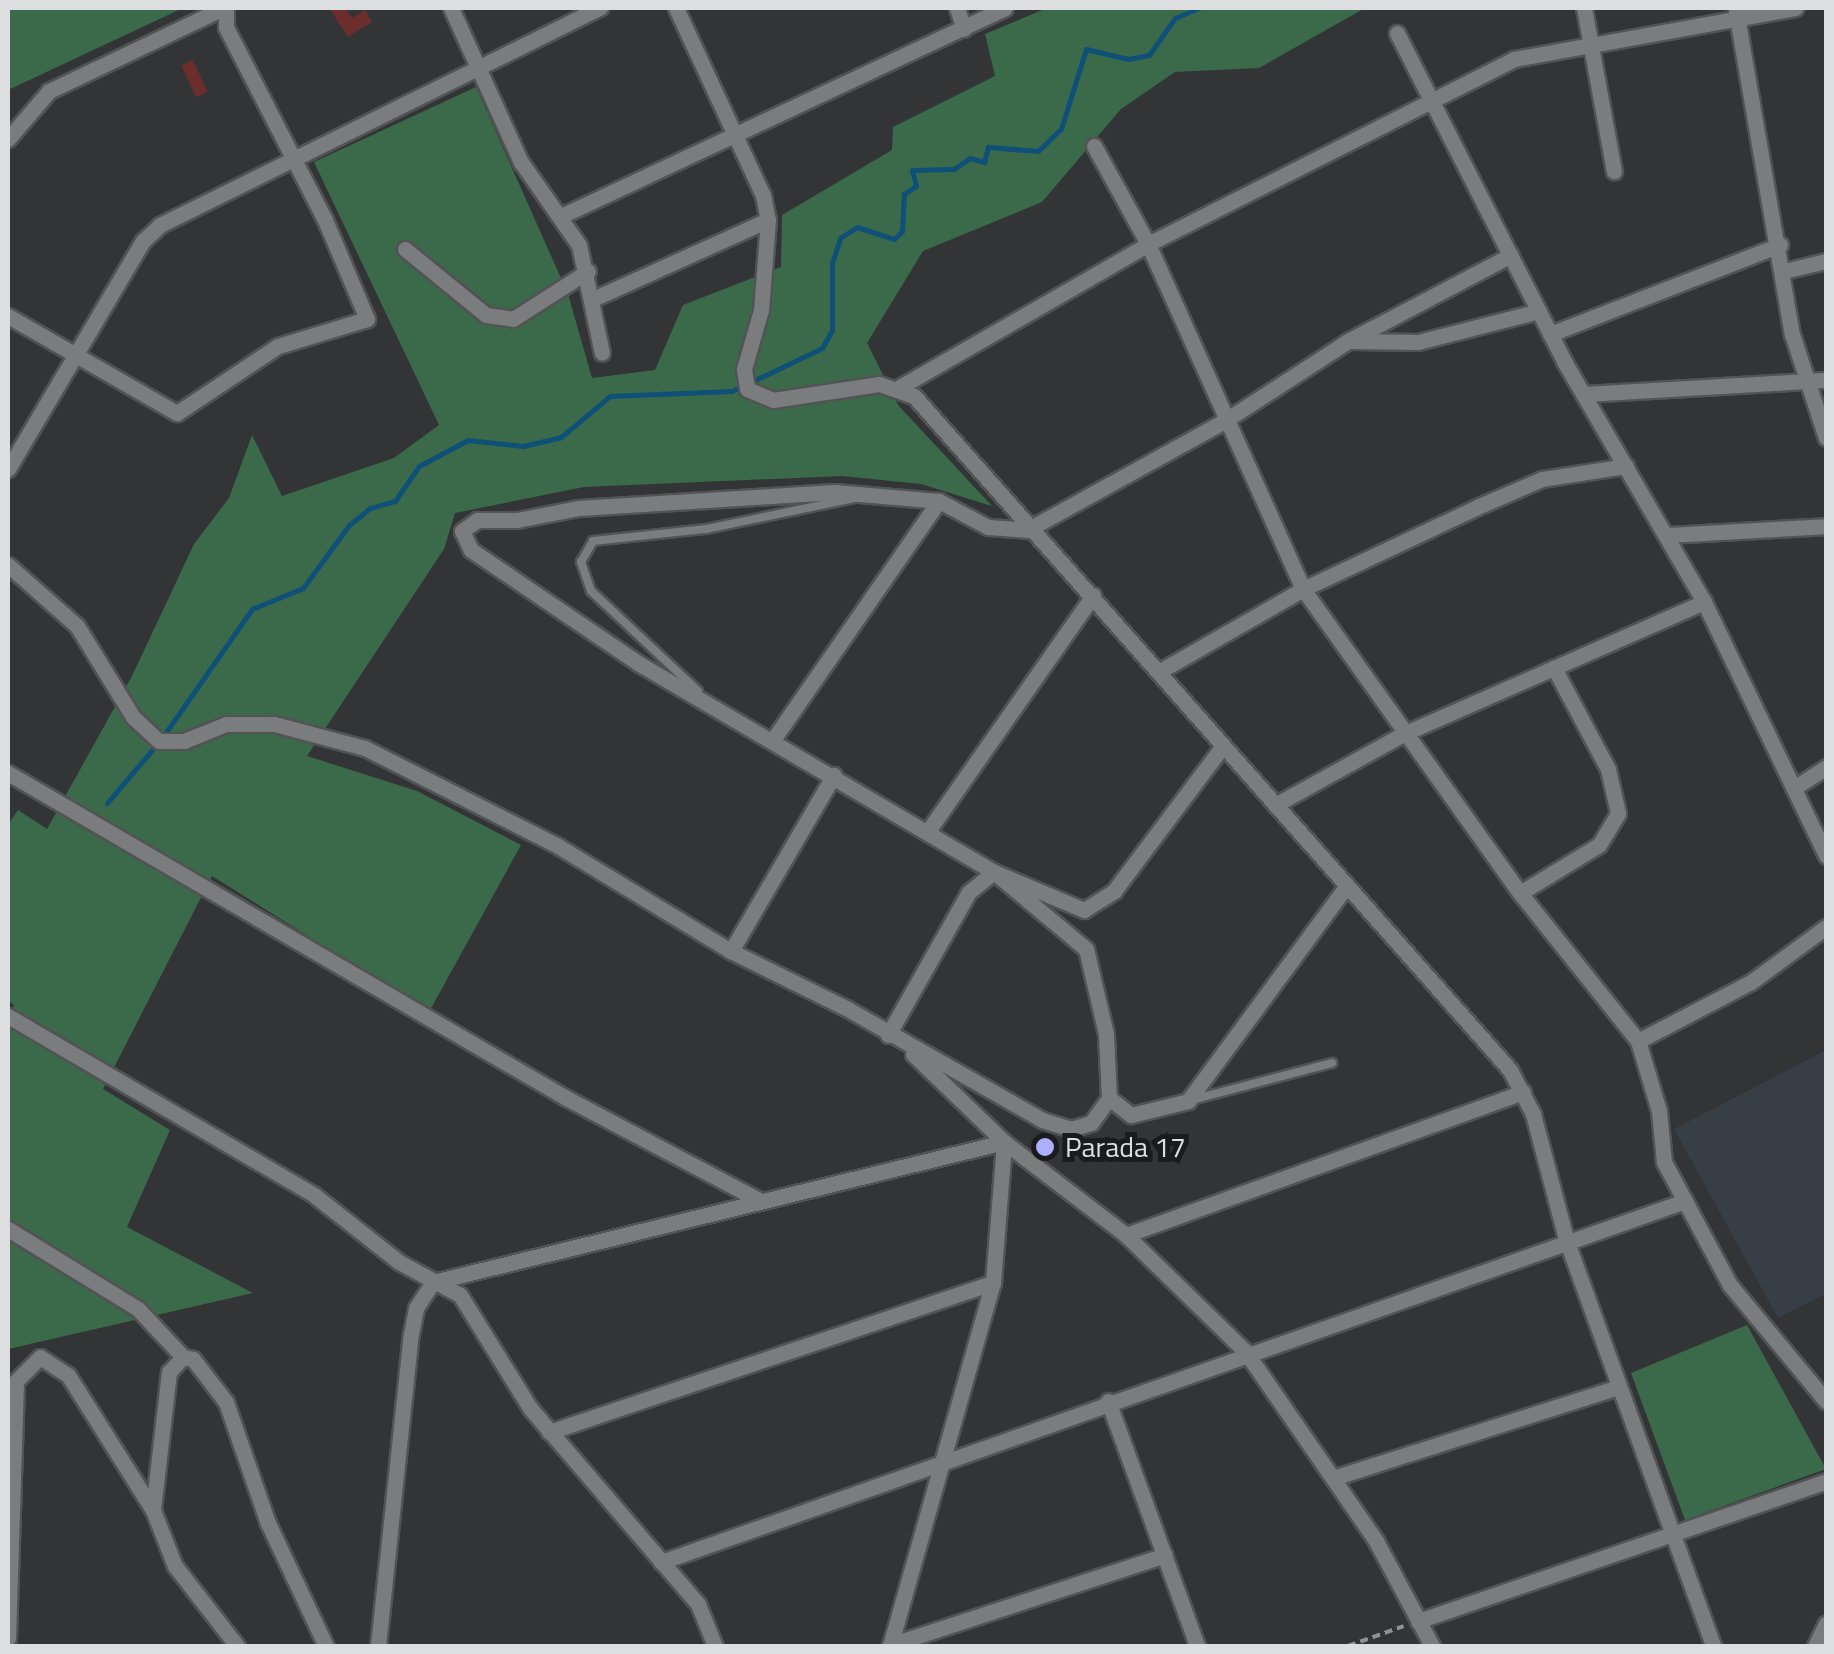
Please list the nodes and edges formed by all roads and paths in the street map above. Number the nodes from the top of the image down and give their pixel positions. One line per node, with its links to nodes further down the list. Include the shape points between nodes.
1 (225, 8): 16 (street, via 49,92); 18 (street, via 226,27)
2 (451, 8): 13 (street)
3 (600, 8): 13 (street)
4 (676, 8): 15 (street)
5 (957, 8): 10 (street)
6 (1005, 8): 10 (street)
7 (1584, 8): 12 (street)
8 (1795, 8): 9 (street)
9 (1736, 12): 12 (street); 23 (street)
10 (964, 28): 15 (street)
11 (1397, 33): 14 (street)
12 (1590, 42): 14 (street, via 1514,59); 19 (street)
13 (482, 66): 18 (street); 20 (street, via 521,162)
14 (1432, 100): 22 (street); 25 (street)
15 (733, 136): 20 (street); 21 (street)
16 (8, 139)
17 (1094, 146): 22 (street)
18 (293, 157): 35 (street, via 160,224); 35 (street, via 367,319 278,346 178,413)
19 (1614, 171)
20 (561, 216): 27 (street)
21 (768, 220): 29 (street); 38 (street, via 747,389 772,400 857,385)
22 (1148, 244): 38 (street); 40 (street)
23 (1780, 245): 28 (street); 32 (street)
24 (405, 249): 27 (street, via 486,315 514,319)
25 (1511, 255): 30 (street); 33 (street)
26 (1826, 261): 28 (street)
27 (588, 271): 29 (street)
28 (1784, 271): 37 (street)
29 (594, 298): 34 (street)
30 (1539, 311): 32 (street); 33 (street, via 1418,342)
31 (8, 316): 35 (street)
32 (1550, 334): 39 (street)
33 (1348, 341): 40 (street)
34 (602, 353)
35 (75, 354): 43 (street)
36 (1826, 380): 37 (street)
37 (1806, 382): 39 (street); 41 (street)
38 (898, 388): 47 (street, via 914,396)
39 (1583, 394): 42 (street)
40 (1226, 420): 47 (street); 50 (street)
41 (1826, 438)
42 (1626, 466): 48 (street); 50 (street, via 1542,479)
43 (8, 469)
44 (868, 494): 45 (street); 55 (lane, via 706,529 593,540 581,562 591,590); 55 (street, via 579,508 477,520 462,531 470,550 580,626)
45 (939, 500): 47 (street, via 988,527); 57 (street)
46 (1826, 526): 48 (street)
47 (1028, 530): 51 (street)
48 (1666, 535): 52 (street)
49 (8, 565): 70 (street, via 77,626 133,717 159,740 184,741 226,724 321,732 558,846)
50 (1303, 589): 54 (street); 56 (street)
51 (1094, 595): 54 (street); 64 (street)
52 (1704, 602): 53 (street); 62 (street)
53 (1554, 668): 56 (street); 68 (street, via 1608,769 1618,813 1599,846)
54 (1160, 671): 58 (street)
55 (704, 698): 57 (street)
56 (1403, 734): 63 (street); 68 (street)
57 (772, 741): 61 (street)
58 (1222, 746): 63 (street); 66 (street, via 1114,891 1084,910)
59 (1826, 767): 62 (street)
60 (8, 773): 79 (street, via 568,1100)
61 (834, 775): 64 (street); 70 (street)
62 (1797, 786): 65 (street)
63 (1274, 805): 67 (street)
64 (928, 831): 66 (street)
65 (1826, 856)
66 (994, 872): 72 (street, via 969,892); 76 (street, via 1086,949 1106,1034)
67 (1346, 886): 75 (street); 77 (street)
68 (1520, 893): 73 (street)
69 (1826, 927): 73 (street, via 1751,982)
70 (731, 951): 72 (street)
71 (8, 1016): 84 (street, via 314,1195)
72 (895, 1039): 76 (street, via 1042,1120 1071,1129 1091,1123); 78 (street)
73 (1638, 1041): 80 (street, via 1659,1111 1664,1162)
74 (1332, 1063): 77 (lane)
75 (1524, 1092): 82 (street); 83 (street)
76 (1109, 1098): 77 (street, via 1131,1115)
77 (1188, 1101)
78 (1004, 1142): 79 (street); 82 (street); 85 (street)
79 (756, 1199): 84 (street)
80 (1686, 1201): 83 (street); 89 (street, via 1730,1285)
81 (8, 1229): 87 (street, via 138,1309)
82 (1126, 1235): 86 (street)
83 (1566, 1239): 86 (street); 88 (street)
84 (433, 1282): 91 (street, via 460,1295); 104 (street, via 416,1308 411,1334)
85 (992, 1283): 91 (street); 92 (street)
86 (1245, 1351): 90 (street); 93 (street)
87 (183, 1357): 95 (street, via 169,1372); 103 (street, via 203,1369 226,1402 268,1523)
88 (1618, 1387): 93 (street); 96 (street)
89 (1826, 1401)
90 (1108, 1402): 92 (street); 97 (street)
91 (549, 1432): 98 (street)
92 (938, 1464): 98 (street); 106 (street)
93 (1333, 1478): 99 (street)
94 (1826, 1481): 96 (street)
95 (153, 1510): 101 (street, via 68,1376 40,1356 16,1381); 102 (street, via 175,1566)
96 (1672, 1536): 99 (street); 110 (street)
97 (1166, 1555): 106 (street); 107 (street)
98 (661, 1562): 105 (street, via 698,1604)
99 (1418, 1622): 108 (path); 109 (street)
100 (1826, 1623): 111 (street)
101 (8, 1638)
102 (237, 1646)
103 (326, 1646)
104 (378, 1646)
105 (715, 1646)
106 (890, 1646)
107 (1198, 1646)
108 (1348, 1646)
109 (1432, 1646)
110 (1713, 1646)
111 (1815, 1646)

